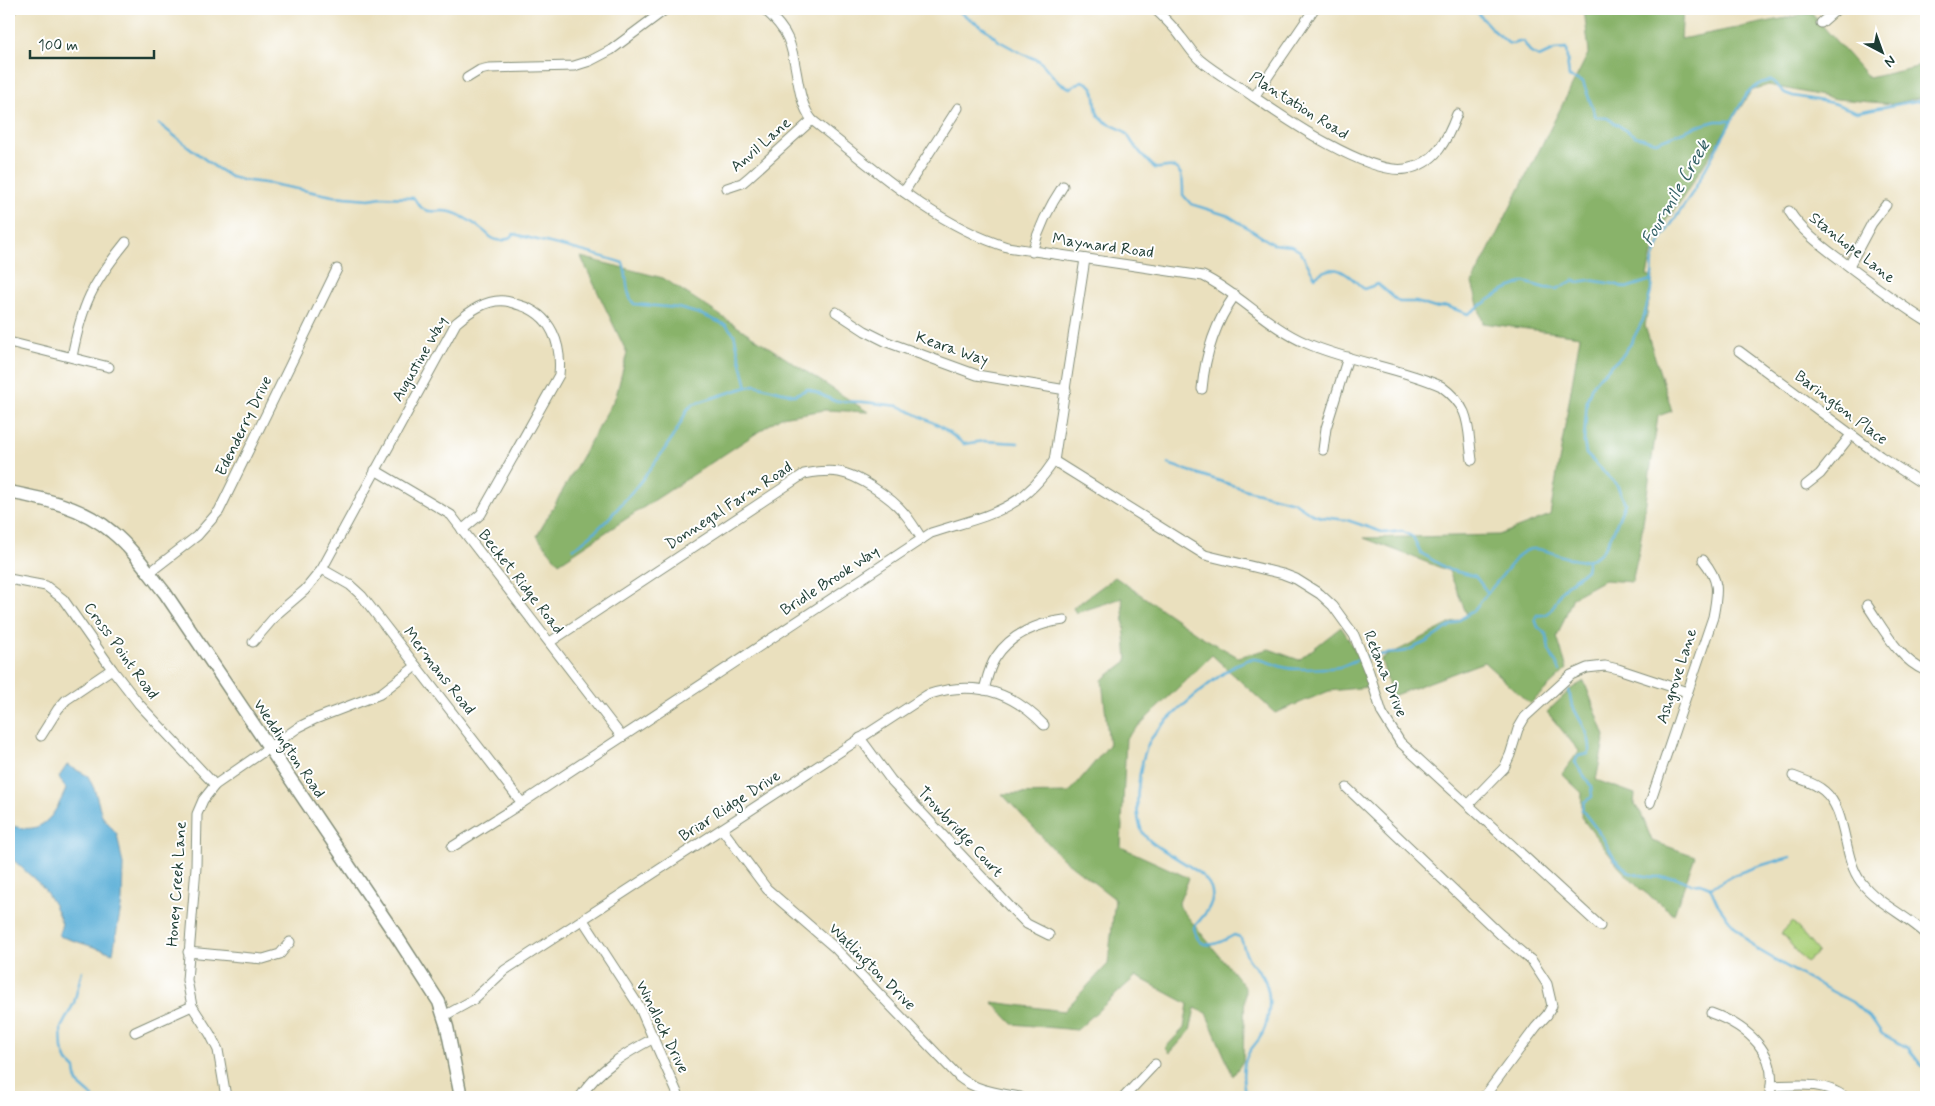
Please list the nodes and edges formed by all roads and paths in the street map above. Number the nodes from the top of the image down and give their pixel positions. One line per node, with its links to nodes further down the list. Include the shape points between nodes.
1 (12, 9): 7 (street)
2 (666, 9): 9 (street, via 611,50 590,61 577,65 490,68)
3 (764, 9): 13 (street, Maynard Road, via 788,38 804,105)
4 (1156, 9): 10 (street, Plantation Road, via 1192,53)
5 (1314, 9): 10 (street)
6 (1837, 9): 8 (street)
7 (9, 13)
8 (1821, 24)
9 (467, 78)
10 (1254, 96): 12 (street, Plantation Road, via 1318,139 1391,169 1411,168 1432,158 1448,138)
11 (958, 108): 16 (street)
12 (1457, 114)
13 (812, 120): 15 (street, Anvil Lane, via 742,183); 16 (street, Maynard Road)
14 (1063, 186): 20 (street, via 1041,223)
15 (727, 188)
16 (904, 192): 20 (street, Maynard Road, via 966,232)
17 (1886, 206): 22 (street, via 1872,223)
18 (1789, 211): 22 (street, Stanhope Lane, via 1804,231)
19 (126, 242): 29 (street, via 107,265 88,297)
20 (1032, 252): 21 (street, Maynard Road)
21 (1085, 259): 24 (street, Maynard Road, via 1204,276); 33 (street, Bridle Brook Way)
22 (1849, 266): 26 (street, Stanhope Lane)
23 (337, 269): 46 (street, Edenderry Drive, via 219,511 197,536)
24 (1235, 295): 30 (street, Maynard Road, via 1290,335); 32 (street, via 1224,311 1211,342)
25 (836, 312): 33 (street, Keara Way, via 887,342 977,375)
26 (1926, 321)
27 (9, 342): 29 (street)
28 (1739, 351): 34 (street, Barington Place)
29 (72, 357): 31 (street)
30 (1348, 357): 35 (street, via 1326,428); 36 (street, Maynard Road, via 1429,381 1453,394 1468,420)
31 (109, 368)
32 (1202, 389)
33 (1066, 390): 37 (street, Bridle Brook Way)
34 (1851, 435): 39 (street, via 1820,474); 40 (street, Barington Place)
35 (1323, 450)
36 (1472, 460)
37 (1054, 461): 43 (street, Bridle Brook Way, via 1032,489 1008,506); 67 (street, Retana Drive, via 1205,555 1283,574 1309,586 1333,606 1354,635 1382,713 1400,742)
38 (375, 470): 42 (street, Becket Ridge Road, via 451,515); 42 (street, Augustine Way, via 456,322 488,303 504,300 539,315 551,327 558,342 559,376 481,514); 45 (street, Augustine Way)
39 (1806, 485)
40 (1926, 486)
41 (9, 492): 46 (main road, Weddington Road, via 54,502 84,513 114,533)
42 (462, 530): 51 (street, Becket Ridge Road)
43 (922, 539): 51 (street, Donnegal Farm Road, via 895,504 855,477 824,471 804,474); 59 (street, Bridle Brook Way)
44 (1703, 560): 56 (street, Ashgrove Lane, via 1716,579 1718,589 1713,617)
45 (322, 569): 50 (street, Augustine Way); 52 (street, Mermans Road, via 362,596)
46 (149, 573): 61 (main road, Weddington Road)
47 (9, 579): 53 (street, Cross Point Road, via 38,584 57,593 70,606)
48 (1867, 605): 54 (street, via 1905,656)
49 (1064, 620): 55 (street, via 1034,626 1007,645 995,658)
50 (253, 642)
51 (550, 642): 59 (street, Becket Ridge Road)
52 (416, 666): 61 (street, Honey Creek Lane, via 380,694 298,727); 65 (street, Mermans Road)
53 (112, 669): 58 (street, via 66,700); 63 (street, Cross Point Road, via 139,704)
54 (1926, 671)
55 (984, 690): 57 (street, Briar Ridge Drive, via 996,692 1024,706); 60 (street, Briar Ridge Drive, via 952,689 927,695)
56 (1686, 692): 66 (street, Ashgrove Lane); 67 (street, via 1605,666 1587,668 1571,675 1525,717 1504,768)
57 (1044, 725)
58 (41, 736)
59 (622, 737): 65 (street, Bridle Brook Way)
60 (860, 738): 68 (street, Briar Ridge Drive); 73 (street, Trowbridge Court, via 891,780 1013,910 1027,924)
61 (270, 748): 63 (street, Honey Creek Lane); 78 (main road, Weddington Road, via 397,937 439,1002)
62 (1792, 776): 72 (street, via 1822,789 1831,800 1860,881)
63 (215, 785): 75 (street, Honey Creek Lane, via 197,814)
64 (1347, 788): 89 (street, via 1495,930 1532,961 1547,984 1552,1001 1550,1012)
65 (522, 803): 69 (street, Bridle Brook Way)
66 (1650, 803)
67 (1468, 804): 71 (street, Retana Drive)
68 (722, 829): 70 (street, Briar Ridge Drive); 87 (street, Watlington Drive, via 767,889 834,947 959,1077 987,1090)
69 (452, 847)
70 (583, 920): 78 (street, Briar Ridge Drive, via 506,970 473,1000); 80 (street, Windlock Drive, via 631,993)
71 (1600, 926)
72 (1926, 934)
73 (1050, 936)
74 (290, 942): 75 (street, via 280,954 263,959)
75 (188, 952): 76 (street, Honey Creek Lane, via 186,980)
76 (192, 1006): 79 (street); 83 (street, Honey Creek Lane, via 218,1050)
77 (1711, 1013): 82 (street, via 1740,1026 1756,1040 1769,1064)
78 (444, 1016): 84 (main road, Weddington Road)
79 (135, 1032)
80 (654, 1038): 85 (street, via 610,1063); 86 (street, Windlock Drive)
81 (1155, 1064): 88 (street)
82 (1771, 1086): 90 (street); 91 (street, via 1819,1086)
83 (226, 1097)
84 (461, 1097)
85 (580, 1097)
86 (679, 1097)
87 (1020, 1097)
88 (1124, 1097)
89 (1484, 1097)
90 (1769, 1097)
91 (1845, 1097)

